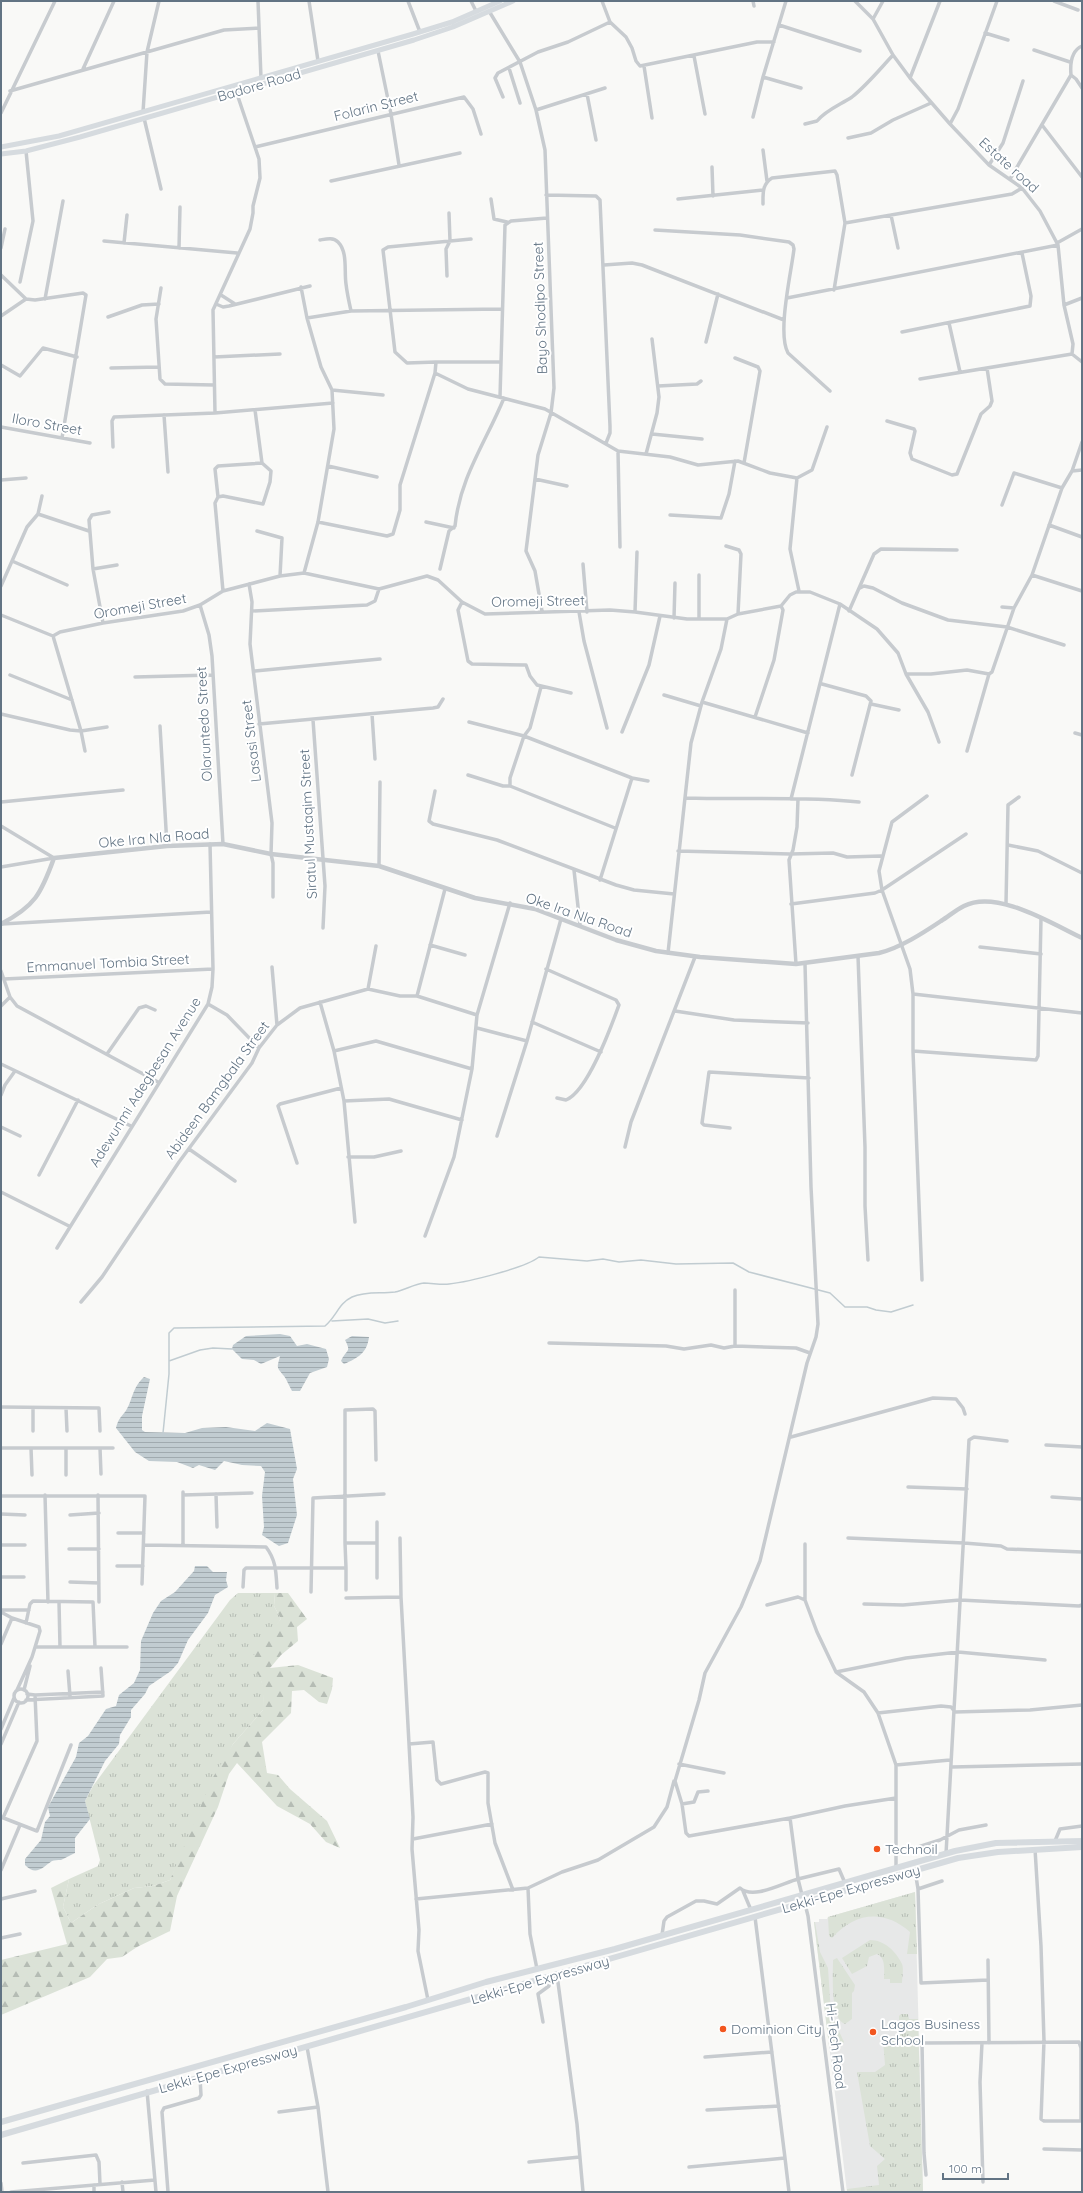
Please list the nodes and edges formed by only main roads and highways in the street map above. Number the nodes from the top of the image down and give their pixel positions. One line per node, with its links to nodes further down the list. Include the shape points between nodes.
1 (500, 1): 3 (main road, Badore Road, via 420,32)
2 (513, 1): 4 (main road, Badore Road, via 453,27 378,51)
3 (109, 122): 4 (main road); 5 (main road, Badore Road, via 44,140)
4 (111, 128): 6 (main road, Badore Road)
5 (1, 147)
6 (1, 154)
7 (1082, 1841): 9 (highway, Lekki-Epe Expressway, via 996,1843 946,1854 662,1936)
8 (1082, 1848): 10 (highway, Lekki-Epe Expressway, via 1035,1849 974,1855)
9 (486, 1982): 10 (highway); 11 (highway, Lekki-Epe Expressway)
10 (490, 1995): 12 (highway, Lekki-Epe Expressway, via 147,2091)
11 (1, 2122)
12 (1, 2135)

